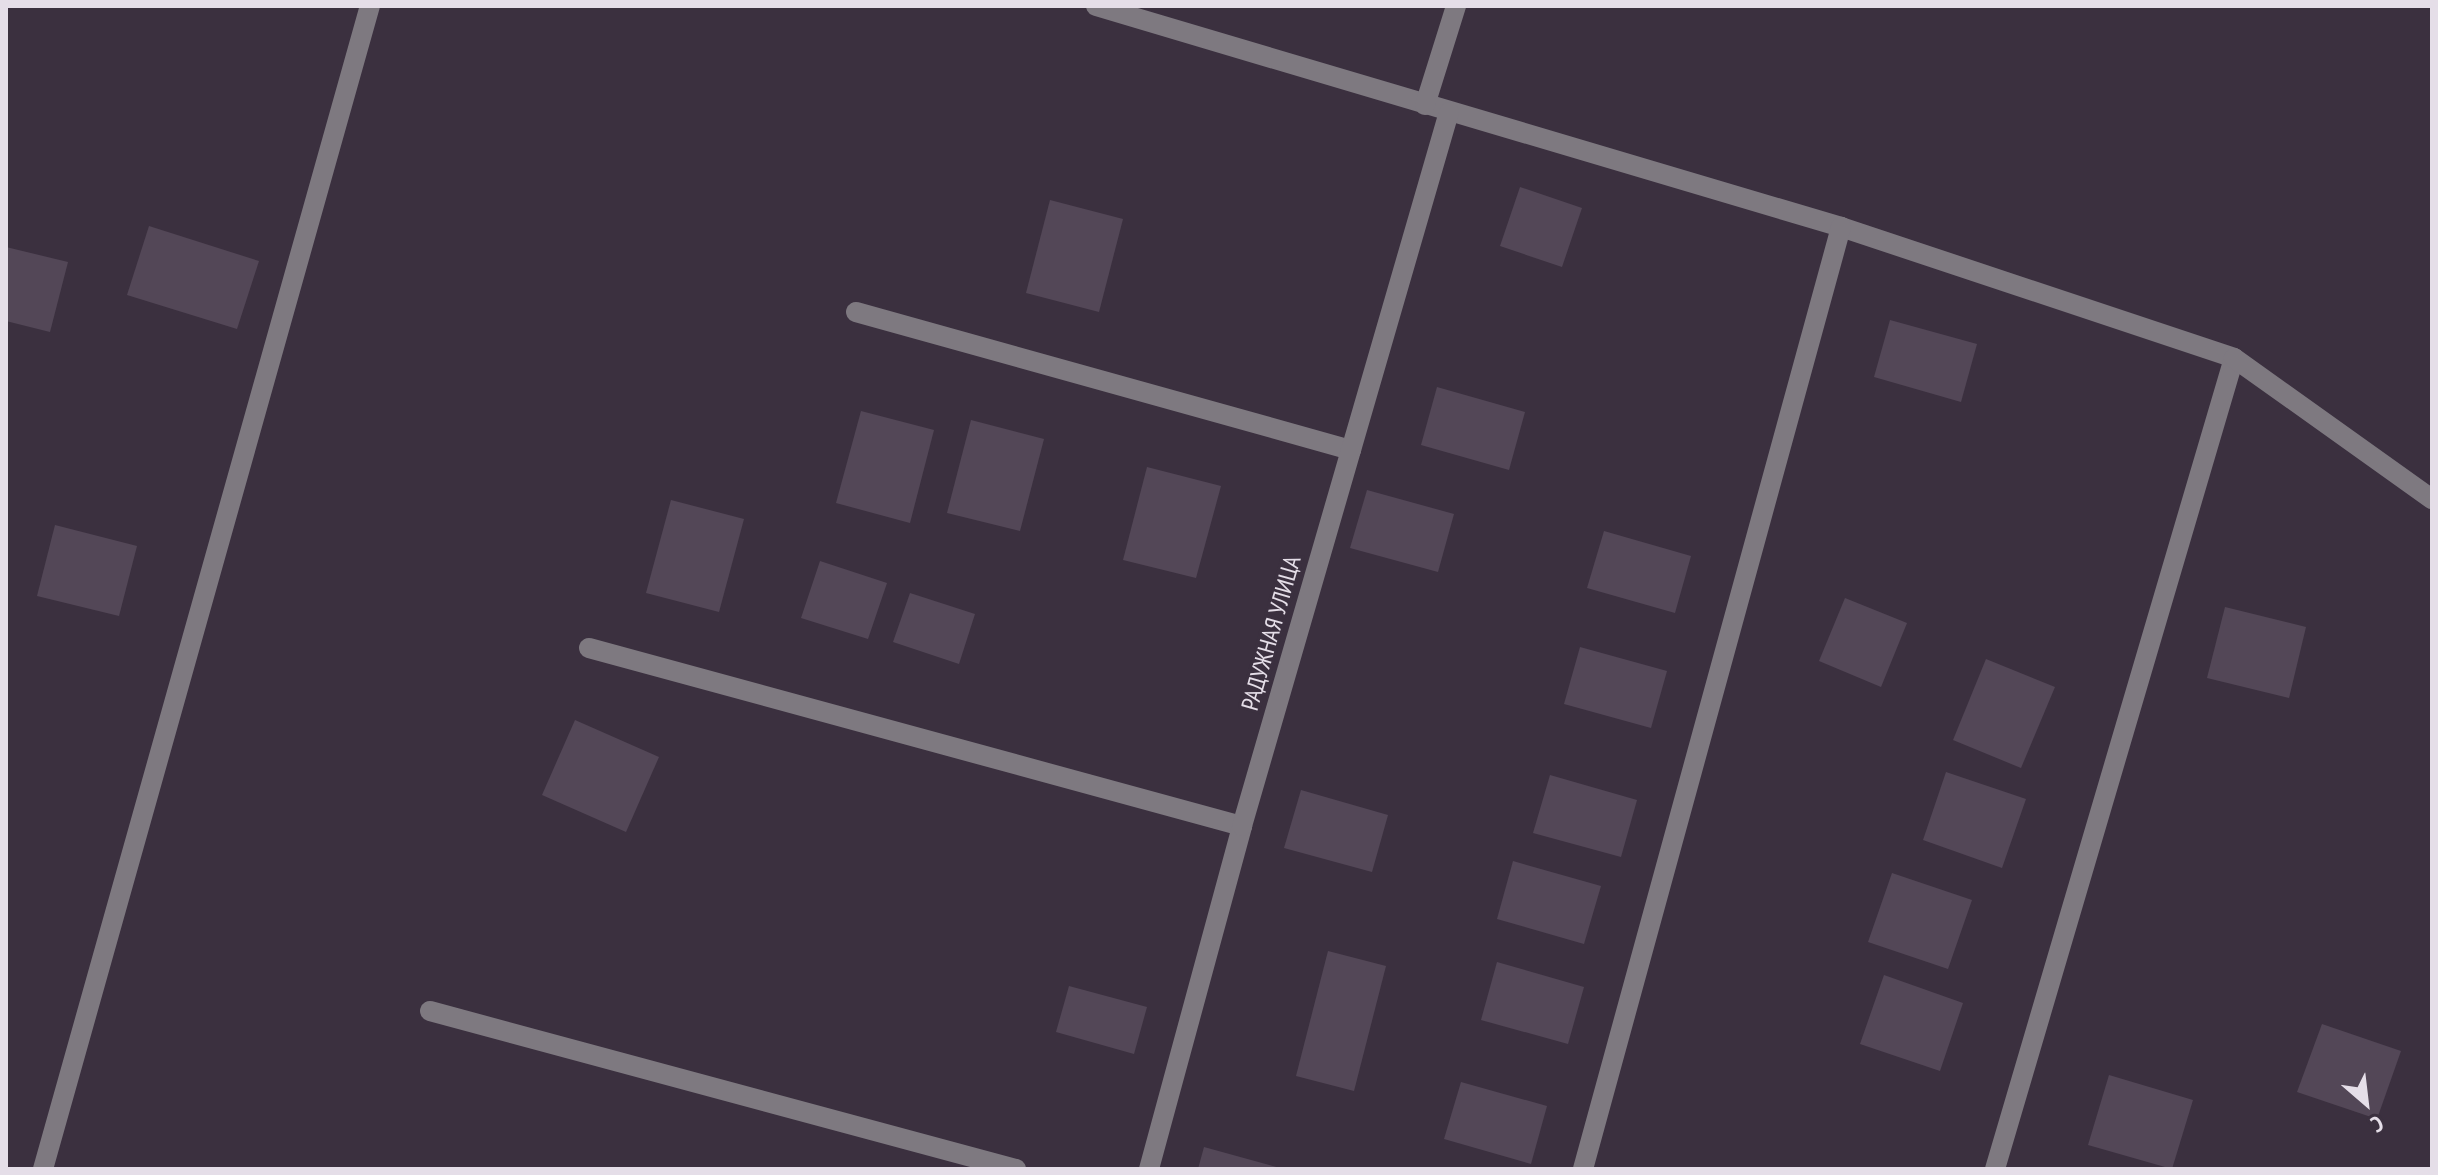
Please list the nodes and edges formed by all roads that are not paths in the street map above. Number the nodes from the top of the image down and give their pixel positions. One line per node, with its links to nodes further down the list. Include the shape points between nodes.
1 (370, 6): 14 (street)
2 (1096, 6): 4 (street)
3 (1456, 6): 4 (street)
4 (1425, 105): 5 (street)
5 (1449, 112): 6 (street); 9 (street, РАДУЖНАЯ УЛИЦА)
6 (1841, 227): 8 (street); 17 (street)
7 (856, 312): 9 (street)
8 (2234, 358): 10 (street); 18 (street)
9 (1351, 450): 12 (street, РАДУЖНАЯ УЛИЦА)
10 (2432, 499)
11 (589, 648): 12 (street)
12 (1242, 826): 16 (street, РАДУЖНАЯ УЛИЦА)
13 (430, 1011): 15 (street)
14 (43, 1169)
15 (1016, 1169)
16 (1149, 1169)
17 (1583, 1169)
18 (1995, 1169)

